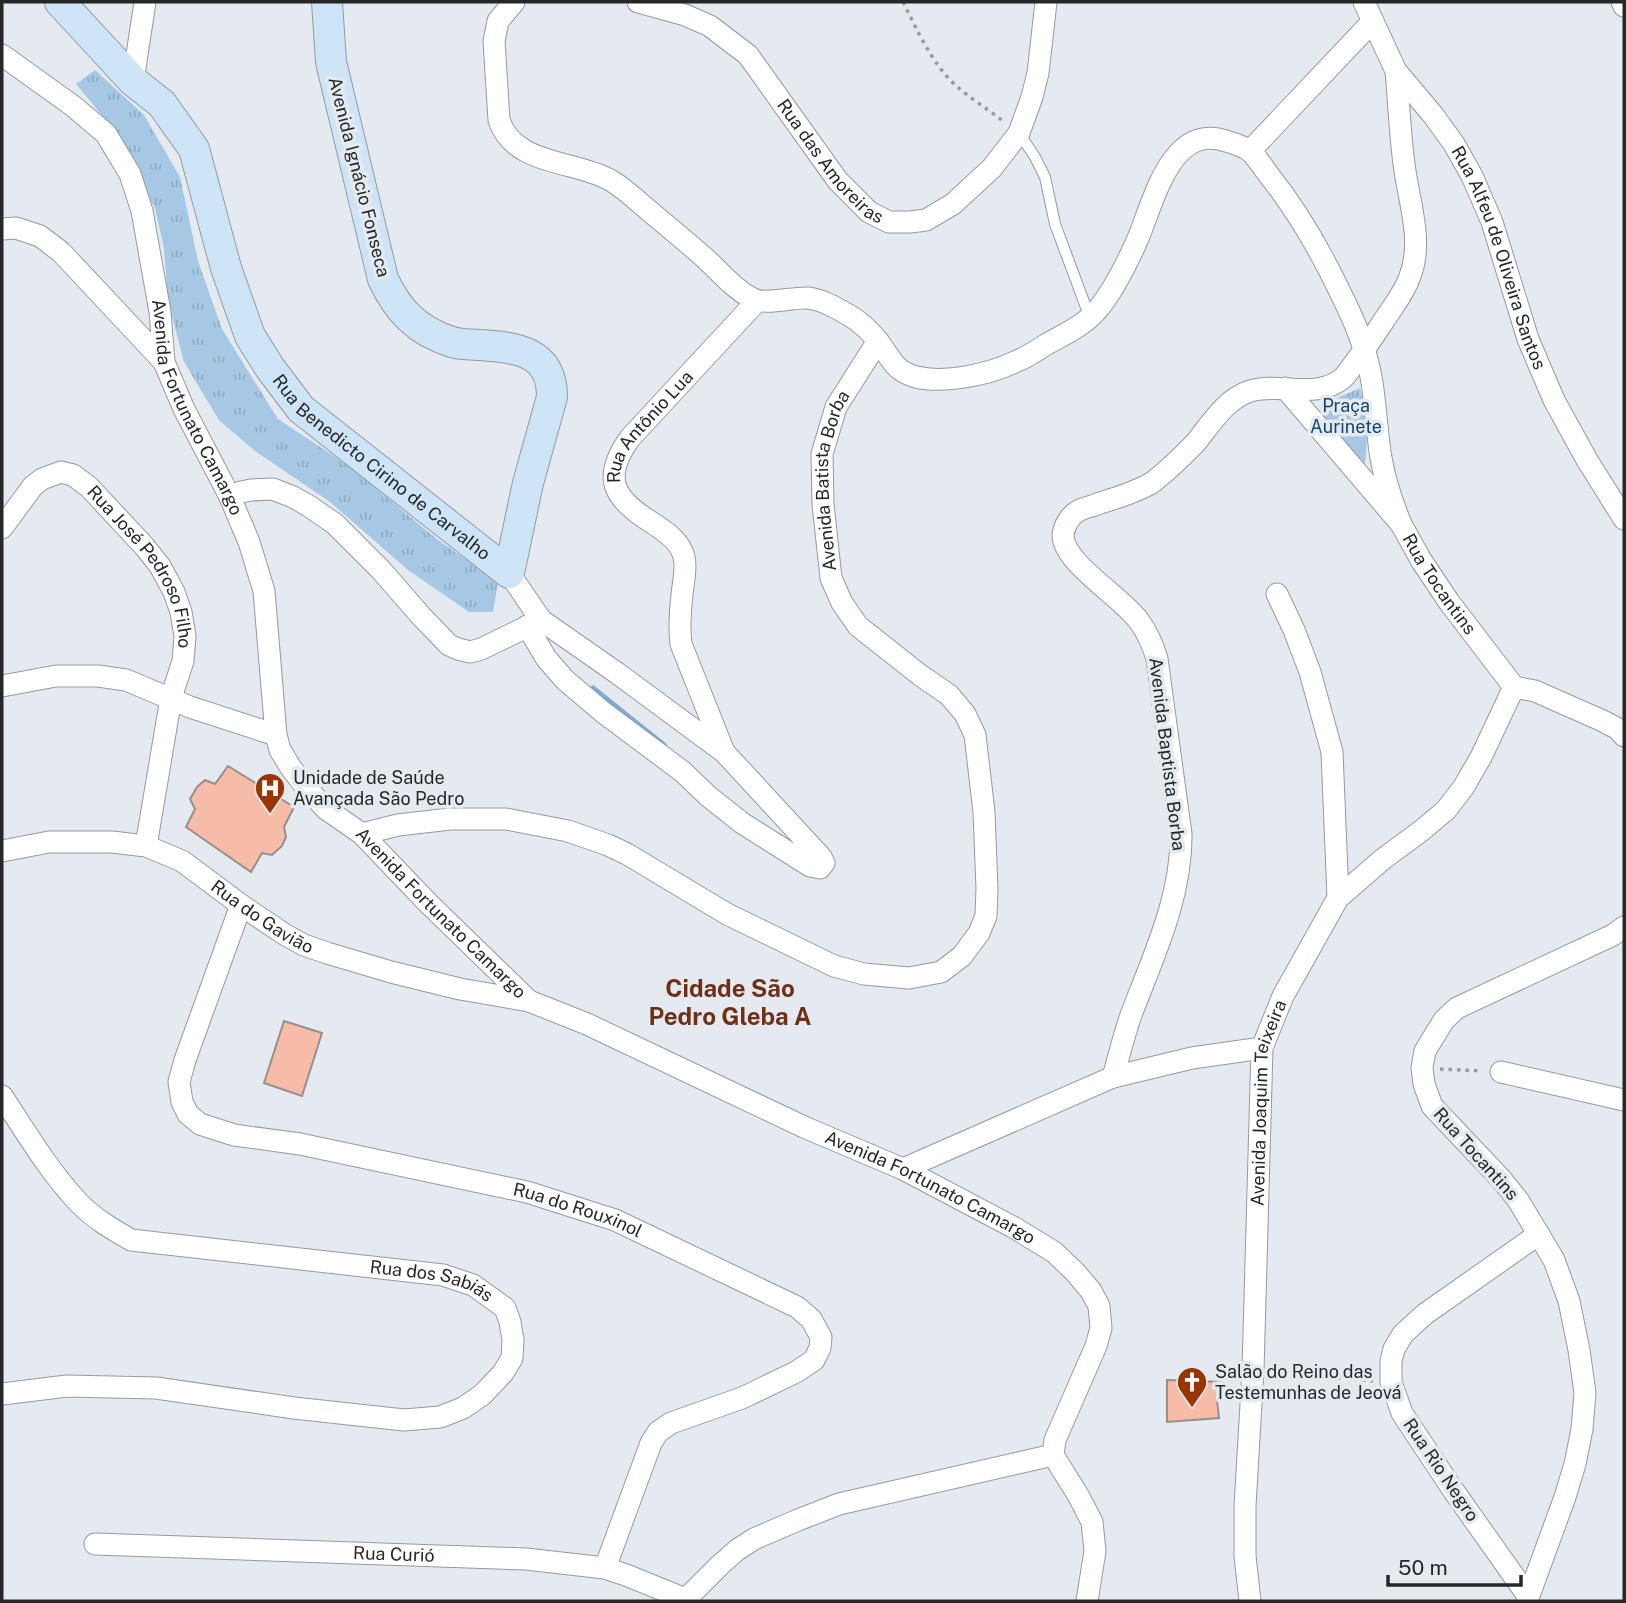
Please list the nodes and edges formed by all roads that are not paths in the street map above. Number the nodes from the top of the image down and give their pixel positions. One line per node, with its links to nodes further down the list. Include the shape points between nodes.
1 (60, 2): 10 (street, Rua Benedicto Cirino de Carvalho)
2 (145, 2): 10 (street)
3 (327, 2): 24 (street, Avenida Ignácio Fonseca, via 331,62 383,279 392,298 422,328 454,343 528,352 540,361 552,383)
4 (638, 2): 11 (street, Rua das Amoreiras, via 710,26 748,55 838,181 869,212 889,222 926,220 953,204 992,168)
5 (1046, 2): 11 (street, Rua das Amoreiras, via 1038,73)
6 (508, 4): 14 (street, via 494,41 502,131 524,150 607,178 729,283)
7 (1368, 11): 9 (street, Rua Alfeu de Oliveira Santos); 12 (street)
8 (2, 55): 18 (street, Avenida Fortunato Camargo, via 106,134 130,174 147,237)
9 (1396, 71): 17 (street, Avenida Baptista Borba, via 1415,254 1405,288); 21 (street, Rua Alfeu de Oliveira Santos, via 1454,144 1472,176 1554,400)
10 (133, 81): 24 (street, Rua Benedicto Cirino de Carvalho, via 162,104 194,149 226,268 250,336 270,368 301,408)
11 (1019, 133): 15 (lane, via 1045,177 1055,224)
12 (1250, 151): 15 (street, via 1210,137 1183,148 1171,160 1135,244 1109,293); 17 (street, via 1309,232)
13 (2, 229): 18 (street, via 16,228 40,236 61,252)
14 (757, 301): 16 (street, via 811,298 861,323); 32 (street, Rua Antônio Lua, via 630,438 613,478 625,502 669,534 684,556 681,644)
15 (1090, 317): 16 (street, via 1017,362 957,378 933,380 904,373)
16 (878, 341): 33 (street, Avenida Batista Borba, via 836,407 822,454 831,578 858,626 949,695 975,735 984,812 986,916 962,956 941,972 909,978 834,966 727,914 627,854 568,831 506,819 450,819)
17 (1364, 350): 19 (street, Avenida Baptista Borba, via 1343,378 1331,384); 23 (street, via 1374,391 1380,457)
18 (164, 362): 20 (street, Avenida Fortunato Camargo)
19 (1285, 388): 23 (street, Rua Tocantins); 42 (street, Avenida Baptista Borba, via 1250,391 1236,398 1151,483 1079,510 1065,527 1068,551 1139,620 1152,642 1181,834 1179,876)
20 (230, 497): 26 (street, via 272,489 309,506 334,524 430,626 458,649 481,649); 30 (street, Avenida Fortunato Camargo, via 264,591)
21 (1624, 519)
22 (3, 524): 29 (street, Rua José Pedroso Filho, via 41,480 61,472 89,488 145,546 174,592 185,636)
23 (1401, 524): 28 (street, Rua Tocantins, via 1449,602)
24 (509, 573): 26 (street, Rua Benedicto Cirino de Carvalho)
25 (1277, 594): 36 (street, via 1310,672 1332,752)
26 (534, 623): 32 (street, Rua Benedicto Cirino de Carvalho, via 617,673); 32 (street, Rua Benedicto Cirino de Carvalho, via 546,658 565,680 742,823 820,868 824,863 814,850)
27 (2, 686): 29 (street, via 56,676 98,676 127,680)
28 (1514, 687): 31 (street, via 1535,691 1603,721); 36 (street, Avenida Joaquim Teixeira, via 1481,757 1446,810)
29 (172, 698): 30 (street); 34 (street, Rua José Pedroso Filho)
30 (276, 736): 33 (street, Avenida Fortunato Camargo, via 280,750 305,786 326,809)
31 (1624, 736)
32 (724, 752)
33 (362, 834): 39 (street, Avenida Fortunato Camargo)
34 (146, 846): 35 (street, Rua do Gavião, via 49,842); 37 (street, Rua do Gavião, via 182,861)
35 (2, 850)
36 (1338, 898): 40 (street, Avenida Joaquim Teixeira, via 1283,996)
37 (241, 905): 39 (street, Rua do Gavião, via 284,934 327,953 460,989); 50 (street, Rua do Rouxinol, via 179,1082 182,1102 200,1124 234,1135 300,1144 527,1192 615,1220 797,1307 818,1329 820,1349 814,1360 796,1372 658,1432)
38 (1624, 927): 46 (street, Rua Tocantins, via 1457,1008 1425,1051 1424,1084 1432,1106 1518,1200)
39 (529, 1000): 45 (street, Avenida Fortunato Camargo)
40 (1262, 1048): 42 (street, via 1192,1058); 54 (street, Avenida Joaquim Teixeira, via 1245,1506)
41 (1501, 1072): 44 (street)
42 (1113, 1077): 45 (street)
43 (2, 1096): 47 (street, Rua dos Sabiás, via 79,1203 131,1240 443,1275 473,1285 505,1308 513,1340 512,1358 503,1373 482,1395 440,1417 404,1420 156,1388 67,1386)
44 (1624, 1100)
45 (903, 1169): 48 (street, Avenida Fortunato Camargo, via 1055,1252 1091,1291 1101,1328)
46 (1539, 1234): 51 (street, Rua Tocantins, via 1569,1301 1585,1394 1575,1464); 51 (street, Rua Rio Negro, via 1425,1314 1403,1334 1391,1361 1391,1382 1402,1413)
47 (2, 1394)
48 (1053, 1455): 52 (street, via 839,1504 798,1520 737,1550); 53 (street, via 1092,1522 1096,1552)
49 (95, 1544): 50 (street, Rua Curió, via 526,1559)
50 (605, 1568): 52 (street, Rua Curió)
51 (1527, 1599)
52 (688, 1600)
53 (1087, 1601)
54 (1250, 1601)

